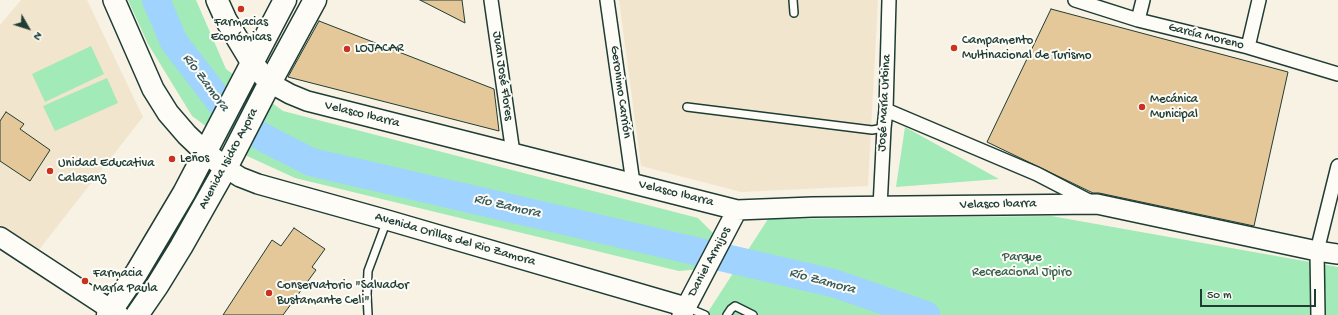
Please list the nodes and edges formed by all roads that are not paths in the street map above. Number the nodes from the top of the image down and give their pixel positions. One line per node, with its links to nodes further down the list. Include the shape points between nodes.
1 (114, 0): 21 (main road, via 153,89 168,113 187,135)
2 (217, 0): 15 (main road)
3 (285, 0): 15 (highway, Avenida Isidro Ayora)
4 (315, 0): 17 (highway, Avenida Isidro Ayora)
5 (492, 0): 22 (street, Juan José Flores)
6 (607, 0): 25 (street, Geronimo Carrión)
7 (793, 0): 12 (lane)
8 (889, 0): 19 (street, José María Urbina)
9 (1075, 0): 13 (street, García Moreno)
10 (1143, 0): 13 (street)
11 (1259, 0): 14 (street)
12 (794, 13)
13 (1138, 20): 14 (street, García Moreno)
14 (1248, 48): 16 (street, García Moreno)
15 (248, 71): 17 (main road); 21 (highway, Avenida Isidro Ayora)
16 (1338, 74)
17 (267, 88): 22 (main road, Velasco Ibarra, via 308,101); 23 (highway, Avenida Isidro Ayora)
18 (687, 107): 20 (lane, via 872,130)
19 (886, 110): 20 (street, José María Urbina); 26 (street, Velasco Ibarra, via 1036,174)
20 (884, 128): 27 (street, José María Urbina)
21 (208, 149): 23 (main road); 34 (highway, Avenida Isidro Ayora)
22 (513, 152): 25 (main road, Velasco Ibarra)
23 (228, 165): 29 (main road, Avenida Orillas del Rio Zamora, via 240,177 258,184); 36 (highway, Avenida Isidro Ayora, via 181,247)
24 (1338, 166): 31 (street)
25 (633, 183): 28 (main road, Velasco Ibarra)
26 (1097, 204): 27 (main road, Velasco Ibarra); 31 (main road, Velasco Ibarra)
27 (880, 207): 28 (main road, Velasco Ibarra)
28 (737, 210): 33 (main road, Daniel Armijos)
29 (387, 220): 33 (main road, Avenida Orillas del Rio Zamora); 35 (lane, via 368,271)
30 (0, 237): 34 (main road)
31 (1317, 251): 32 (main road, Velasco Ibarra); 40 (street)
32 (1338, 254)
33 (684, 311): 37 (lane)
34 (113, 313)
35 (368, 314)
36 (137, 315)
37 (706, 315)
38 (727, 315): 39 (lane, via 735,306)
39 (753, 315)
40 (1318, 315)

